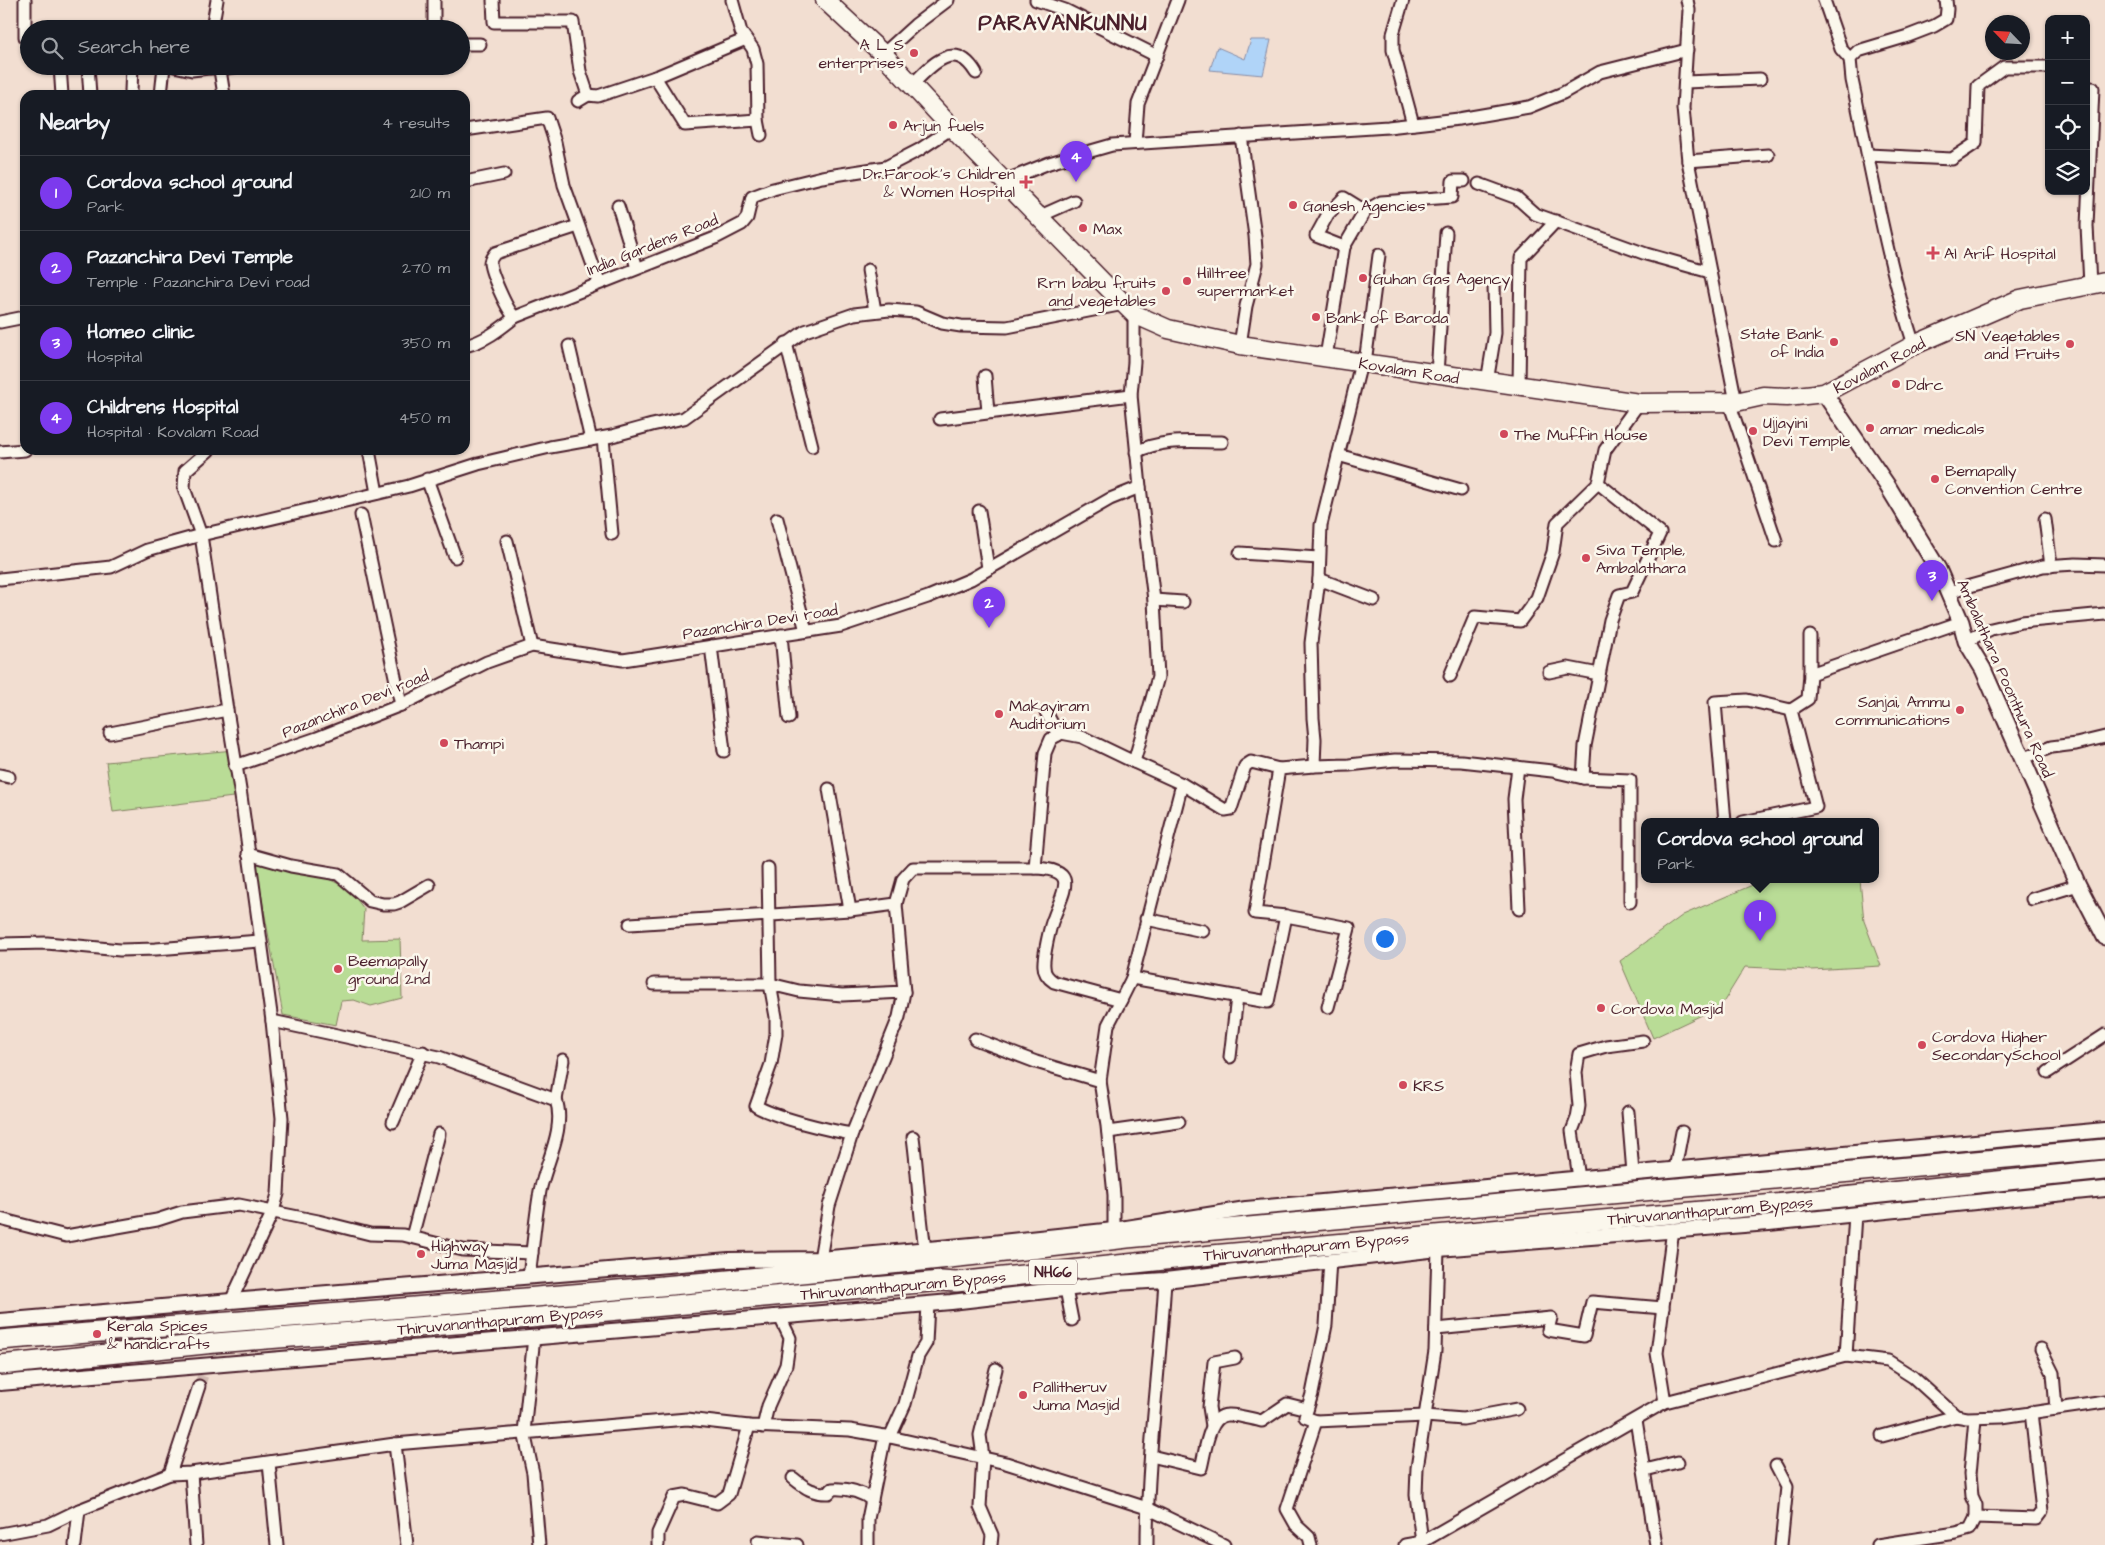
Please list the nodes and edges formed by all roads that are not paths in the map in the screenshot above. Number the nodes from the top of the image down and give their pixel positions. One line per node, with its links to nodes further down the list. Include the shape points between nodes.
1 (25, 0): 14 (street)
2 (217, 0): 15 (street)
3 (434, 0): 16 (street)
4 (493, 0): 31 (street, via 494,22 573,22 583,98)
5 (732, 0): 17 (street)
6 (825, 0): 21 (main road, Kovalam Road)
7 (948, 0): 21 (street)
8 (1036, 0): 22 (street, via 1065,10)
9 (1178, 0): 22 (street)
10 (1402, 0): 42 (street, via 1393,34 1393,50)
11 (1687, 0): 20 (street)
12 (1824, 0): 23 (street, via 1841,49)
13 (1946, 0): 23 (street, via 1946,19 1908,36 1858,51)
14 (25, 20)
15 (214, 20)
16 (434, 20)
17 (746, 39): 31 (street); 41 (street, via 758,64)
18 (470, 44): 19 (street)
19 (480, 44)
20 (1687, 50): 33 (street); 42 (street, via 1600,72 1529,107)
21 (883, 54): 34 (main road, Kovalam Road)
22 (1157, 56): 47 (street, via 1138,104)
23 (1850, 59): 49 (street)
24 (2045, 67): 49 (street, via 2004,68 1978,86 1976,143 1952,159)
25 (976, 73): 34 (street, via 965,59 948,57 938,59)
26 (61, 75): 36 (street)
27 (89, 75): 37 (street)
28 (132, 75): 38 (street)
29 (163, 75): 39 (street)
30 (215, 75): 40 (street)
31 (655, 77): 41 (street, via 685,125)
32 (1760, 80): 33 (street)
33 (1685, 82): 50 (street, via 1683,108)
34 (912, 85): 43 (main road, Kovalam Road)
35 (2093, 88): 70 (street, via 2087,226)
36 (62, 90)
37 (90, 90)
38 (131, 90)
39 (162, 90)
40 (222, 90)
41 (758, 120): 45 (street)
42 (1413, 124): 46 (street)
43 (952, 128): 53 (main road, Kovalam Road); 65 (street, India Gardens Road, via 886,167 822,177 752,197 747,218 742,224)
44 (470, 129): 61 (street, via 547,118)
45 (761, 135)
46 (1241, 136): 47 (street); 78 (street, via 1257,264)
47 (1135, 143): 53 (street, via 1112,145)
48 (1768, 155): 50 (street)
49 (1868, 155): 79 (street, via 1900,302)
50 (1688, 161): 67 (street)
51 (504, 174): 52 (street)
52 (470, 181)
53 (1004, 181): 59 (main road, Kovalam Road)
54 (1464, 181): 58 (street, via 1453,181 1452,197 1381,202)
55 (1479, 184): 60 (street, via 1517,198 1535,214)
56 (1074, 201): 59 (street)
57 (618, 206): 65 (street)
58 (1365, 211): 63 (street); 63 (street, via 1344,198 1328,214 1316,236)
59 (1038, 217): 71 (main road, Kovalam Road)
60 (1556, 222): 67 (street, via 1646,254); 86 (street, via 1521,258)
61 (578, 226): 68 (street); 73 (street, via 495,253 491,258 490,264 501,293)
62 (1446, 233): 83 (street)
63 (1344, 247): 81 (street)
64 (1379, 255): 82 (street)
65 (637, 268): 68 (street, India Gardens Road)
66 (868, 270): 72 (street)
67 (1710, 272): 89 (street)
68 (599, 282): 73 (street, India Gardens Road)
69 (1494, 284): 85 (street, via 1495,333)
70 (2097, 284): 79 (main road, Kovalam Road, via 2020,300)
71 (1129, 309): 72 (street, via 1006,327 960,326 916,312); 78 (main road, Kovalam Road, via 1168,329); 88 (street, via 1134,362)
72 (875, 311): 76 (street, via 854,314 805,331)
73 (515, 317): 77 (street, India Gardens Road, via 496,332)
74 (20, 318): 75 (street)
75 (0, 322)
76 (786, 343): 93 (street, via 684,418); 96 (street)
77 (470, 344)
78 (1240, 345): 81 (main road, Kovalam Road)
79 (1914, 345): 87 (main road, Kovalam Road)
80 (569, 346): 94 (street)
81 (1326, 358): 82 (main road, Kovalam Road)
82 (1363, 363): 83 (main road, Kovalam Road); 102 (street)
83 (1437, 374): 85 (main road, Kovalam Road)
84 (985, 376): 91 (street)
85 (1487, 382): 86 (main road, Kovalam Road)
86 (1519, 385): 90 (main road, Kovalam Road)
87 (1824, 393): 89 (main road, Kovalam Road, via 1763,396); 124 (main road, Ambalathara Poonthura Road, via 1892,493 1938,569)
88 (1131, 395): 91 (street); 99 (street)
89 (1732, 402): 90 (main road, Kovalam Road); 115 (street)
90 (1639, 403): 104 (street, via 1605,450)
91 (988, 412): 92 (street)
92 (940, 419)
93 (603, 438): 94 (street); 112 (street)
94 (591, 440): 103 (street, via 523,453)
95 (1222, 442): 99 (street, via 1166,443)
96 (812, 446)
97 (20, 450): 98 (street)
98 (0, 452)
99 (1136, 452): 105 (street)
100 (203, 455): 113 (street, via 185,471 184,488)
101 (370, 455): 107 (street)
102 (1338, 455): 106 (street); 118 (street, via 1321,525)
103 (427, 479): 107 (street); 117 (street)
104 (1598, 483): 137 (street, via 1660,533 1632,592 1619,595 1616,600); 139 (street, via 1558,523 1537,598 1520,622 1475,617)
105 (1140, 487): 121 (street, Pazanchira Devi road, via 1110,499); 125 (street)
106 (1462, 490)
107 (377, 493): 113 (street)
108 (979, 511): 121 (street)
109 (361, 515): 140 (street)
110 (777, 519): 130 (street)
111 (2045, 519): 120 (street)
112 (612, 534)
113 (201, 535): 123 (street, via 148,550 111,567); 141 (street)
114 (507, 541): 134 (street)
115 (1776, 541)
116 (1240, 554): 118 (street)
117 (455, 556)
118 (1320, 558): 122 (street)
119 (2105, 565): 120 (street)
120 (2051, 566): 124 (street)
121 (988, 568): 130 (street, Pazanchira Devi road, via 971,579 928,597 841,626)
122 (1319, 578): 126 (street); 152 (street, via 1311,643)
123 (0, 579)
124 (1948, 592): 129 (main road, Ambalathara Poonthura Road)
125 (1154, 600): 127 (street); 150 (street, via 1158,677)
126 (1374, 600)
127 (1182, 602)
128 (2105, 614): 133 (street, via 2021,622)
129 (1961, 622): 133 (main road, Ambalathara Poonthura Road); 138 (street)
130 (806, 631): 131 (street, Pazanchira Devi road)
131 (781, 635): 135 (street, Pazanchira Devi road); 144 (street)
132 (1810, 636): 138 (street)
133 (1966, 641): 149 (main road, Ambalathara Poonthura Road, via 1983,669)
134 (532, 646): 135 (street, Pazanchira Devi road, via 623,660); 140 (street, Pazanchira Devi road, via 487,662)
135 (711, 646): 148 (street)
136 (1549, 672): 137 (street, via 1568,668)
137 (1599, 674): 155 (street, via 1585,746)
138 (1810, 674): 142 (street, via 1808,700)
139 (1450, 676)
140 (401, 705): 151 (street, Pazanchira Devi road)
141 (227, 710): 145 (street); 151 (street)
142 (1791, 710): 158 (street, via 1747,700 1715,702); 159 (street, via 1816,807)
143 (1046, 712): 146 (street)
144 (789, 718)
145 (110, 733)
146 (1058, 736): 150 (street, via 1082,737); 162 (street, via 1051,739 1045,753)
147 (2105, 737): 149 (street, via 2052,747)
148 (724, 751)
149 (2022, 759): 164 (main road, Ambalathara Poonthura Road)
150 (1134, 762): 156 (street)
151 (235, 766): 160 (street)
152 (1314, 766): 153 (street, via 1395,760 1461,761); 154 (street)
153 (1518, 767): 155 (street); 168 (street, via 1514,799)
154 (1279, 769): 156 (street, via 1250,762 1231,809 1225,810); 171 (street, via 1255,913)
155 (1583, 778): 166 (street, via 1630,780)
156 (1182, 784): 173 (street)
157 (829, 789): 169 (street)
158 (1725, 818)
159 (1762, 818)
160 (248, 854): 163 (street, via 338,874 370,901 383,904 400,902); 177 (street)
161 (768, 868): 170 (street)
162 (1035, 868): 167 (street, via 913,868 903,879); 184 (street, via 1051,869 1062,876 1066,885 1053,919 1044,967 1046,976 1054,982)
163 (430, 885)
164 (2078, 885): 165 (street); 172 (main road, Ambalathara Poonthura Road)
165 (2032, 899)
166 (1630, 902)
167 (896, 904): 169 (street); 182 (street)
168 (1520, 909)
169 (850, 910): 170 (street)
170 (769, 914): 174 (street); 181 (street)
171 (1286, 916): 183 (street, via 1268,1002); 185 (street, via 1348,928)
172 (2099, 917): 176 (main road, Ambalathara Poonthura Road)
173 (1146, 920): 175 (street); 179 (street)
174 (630, 924)
175 (1203, 931)
176 (2105, 937)
177 (260, 941): 178 (street, via 120,950 47,943); 186 (street)
178 (0, 944)
179 (1132, 978): 183 (street); 184 (street)
180 (654, 984): 181 (street)
181 (770, 984): 182 (street, via 842,994); 203 (street, via 776,1034 771,1064 756,1106)
182 (904, 992): 203 (street, via 899,1017)
183 (1237, 997): 191 (street)
184 (1121, 1000): 194 (street, via 1108,1025)
185 (1328, 1007)
186 (272, 1021): 190 (street); 211 (street, via 282,1118 278,1194)
187 (2105, 1035): 193 (street)
188 (975, 1040): 194 (street)
189 (1643, 1041): 209 (street, via 1579,1054 1577,1118 1572,1131)
190 (423, 1052): 195 (street); 197 (street)
191 (1230, 1057)
192 (563, 1060): 195 (street)
193 (2048, 1072)
194 (1100, 1081): 200 (street)
195 (556, 1100): 219 (street, via 560,1110 557,1130 540,1190)
196 (1628, 1112): 208 (street)
197 (392, 1122)
198 (1179, 1122): 200 (street)
199 (2105, 1130): 206 (street, Thiruvananthapuram Bypass)
200 (1108, 1132): 215 (street)
201 (1682, 1132): 206 (street)
202 (439, 1134): 216 (street)
203 (852, 1134): 220 (street, via 829,1206)
204 (913, 1137): 217 (street)
205 (2105, 1149): 233 (highway, Thiruvananthapuram Bypass / NH66, via 1127,1238 970,1257 530,1298)
206 (1675, 1169): 208 (street, Thiruvananthapuram Bypass)
207 (2105, 1170): 237 (highway, Thiruvananthapuram Bypass / NH66, via 956,1282 933,1281 215,1343)
208 (1633, 1173): 209 (street, Thiruvananthapuram Bypass)
209 (1579, 1178): 215 (street, Thiruvananthapuram Bypass, via 1246,1209)
210 (2105, 1189): 212 (street, Thiruvananthapuram Bypass)
211 (273, 1211): 213 (street, via 239,1205 182,1212 157,1220 66,1236); 216 (street, via 370,1234); 225 (street)
212 (1855, 1214): 214 (street, Thiruvananthapuram Bypass); 235 (street)
213 (0, 1218)
214 (1673, 1229): 218 (street, Thiruvananthapuram Bypass); 227 (street)
215 (1114, 1230): 217 (street, Thiruvananthapuram Bypass)
216 (412, 1237): 219 (street, via 463,1250)
217 (925, 1248): 220 (street, Thiruvananthapuram Bypass)
218 (1438, 1249): 221 (street, Thiruvananthapuram Bypass); 231 (street)
219 (532, 1253): 222 (street)
220 (820, 1259): 222 (street, Thiruvananthapuram Bypass, via 729,1260)
221 (1330, 1260): 223 (street, Thiruvananthapuram Bypass); 243 (street, via 1326,1325)
222 (529, 1276): 225 (street, Thiruvananthapuram Bypass)
223 (1165, 1280): 224 (street, Thiruvananthapuram Bypass); 259 (street)
224 (1066, 1289): 226 (street, Thiruvananthapuram Bypass); 229 (street)
225 (231, 1301): 230 (street, Thiruvananthapuram Bypass)
226 (928, 1304): 228 (street, Thiruvananthapuram Bypass); 256 (street, via 926,1343 918,1356 905,1404)
227 (1663, 1308): 231 (street, via 1592,1302 1584,1336 1548,1330 1551,1318); 241 (street, via 1657,1353)
228 (780, 1317): 232 (street, Thiruvananthapuram Bypass); 253 (street, via 790,1338 786,1365)
229 (1072, 1320)
230 (0, 1322)
231 (1436, 1329): 247 (street)
232 (534, 1337): 239 (street, Thiruvananthapuram Bypass); 255 (street)
233 (0, 1340)
234 (2041, 1349): 245 (street, via 2053,1373)
235 (1846, 1356): 241 (street); 248 (street, via 1888,1361 1913,1377)
236 (1235, 1358): 254 (street, via 1214,1362 1209,1407)
237 (0, 1365)
238 (996, 1369): 260 (street, via 980,1435)
239 (0, 1383)
240 (199, 1386): 266 (street)
241 (1665, 1402): 250 (street)
242 (2105, 1402): 245 (street)
243 (1307, 1409): 251 (street, via 1305,1417); 254 (street, via 1286,1404 1262,1421 1226,1415 1217,1418)
244 (1517, 1409): 247 (street, via 1463,1419)
245 (2056, 1409): 246 (street)
246 (2031, 1412): 249 (street); 271 (street, via 2042,1511 2036,1519)
247 (1425, 1416): 251 (street); 274 (street, via 1416,1495)
248 (1956, 1416): 249 (street); 257 (street)
249 (1975, 1419): 271 (street, via 1970,1474)
250 (1636, 1420): 264 (street); 274 (street)
251 (1316, 1421): 286 (street, via 1286,1509)
252 (749, 1426): 253 (street); 255 (street, via 687,1419); 280 (street, via 728,1494 717,1503 685,1495 674,1497 658,1533)
253 (763, 1426): 256 (street, via 850,1430)
254 (1212, 1426): 259 (street, via 1201,1468)
255 (524, 1432): 258 (street); 279 (street, via 533,1474)
256 (888, 1436): 260 (street); 268 (street)
257 (1882, 1436)
258 (396, 1444): 262 (street); 278 (street)
259 (1151, 1456): 269 (street)
260 (983, 1457): 269 (street); 283 (street, via 980,1507 992,1535)
261 (1678, 1462): 264 (street)
262 (269, 1463): 265 (street); 277 (street)
263 (1776, 1466): 289 (street, via 1786,1487)
264 (1645, 1470): 288 (street)
265 (191, 1473): 266 (street); 276 (street)
266 (170, 1474): 270 (street)
267 (793, 1478): 268 (street, via 807,1489 822,1494 840,1488 862,1493)
268 (872, 1500): 282 (street)
269 (1147, 1508): 284 (street); 285 (street)
270 (79, 1510): 272 (street, via 48,1525); 275 (street)
271 (1976, 1517): 290 (street, via 1970,1529 1956,1533)
272 (0, 1534)
273 (758, 1541): 281 (street)
274 (1422, 1542): 287 (street)
275 (75, 1545)
276 (196, 1545)
277 (276, 1545)
278 (407, 1545)
279 (538, 1545)
280 (658, 1545)
281 (797, 1545)
282 (868, 1545)
283 (992, 1545)
284 (1147, 1545)
285 (1224, 1545)
286 (1312, 1545)
287 (1405, 1545)
288 (1656, 1545)
289 (1781, 1545)
290 (1877, 1545)

